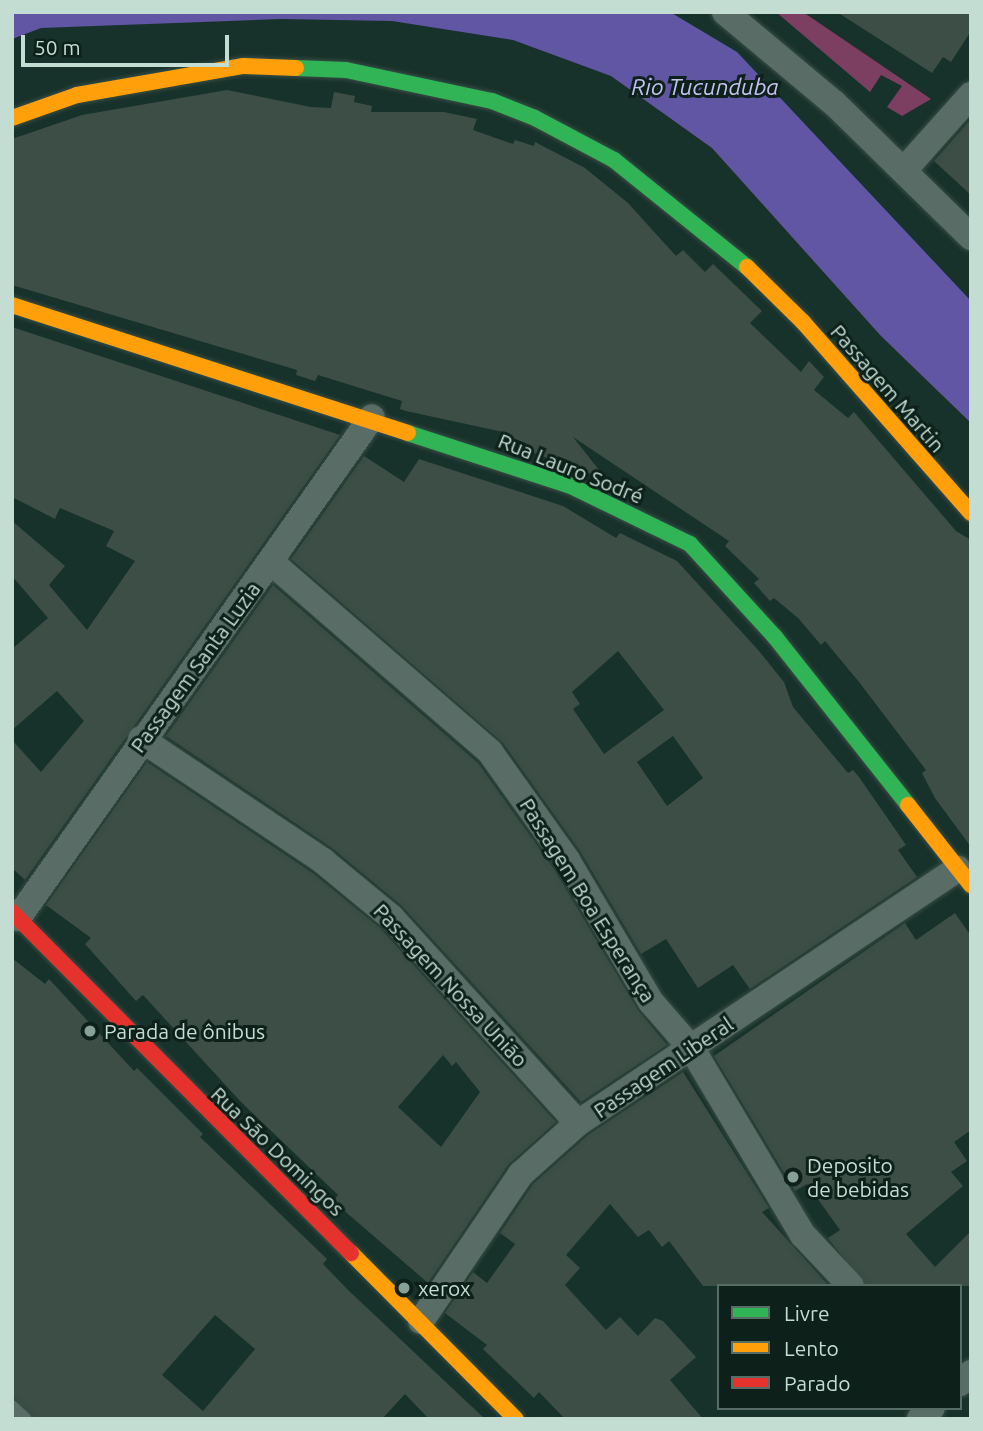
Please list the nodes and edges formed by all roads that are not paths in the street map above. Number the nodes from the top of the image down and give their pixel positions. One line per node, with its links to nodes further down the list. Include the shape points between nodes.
1 (725, 12): 4 (street)
2 (971, 95): 4 (street)
3 (12, 118): 8 (street, Passagem Martin, via 77,95 244,66 346,70 492,101 572,136 625,167 733,253 803,322)
4 (905, 169): 5 (street)
5 (971, 237)
6 (12, 304): 7 (street, Rua Lauro Sodré)
7 (372, 417): 9 (street, Passagem Santa Luzia); 11 (street, Rua Lauro Sodré, via 570,486 690,544 740,594)
8 (971, 513)
9 (271, 562): 10 (street, Passagem Santa Luzia); 13 (street, Passagem Boa Esperança, via 462,722 490,752 566,860 650,1002)
10 (141, 739): 12 (street, Passagem Santa Luzia); 14 (street, Passagem Nossa União, via 323,861 391,917)
11 (965, 877): 13 (street, Passagem Liberal)
12 (15, 915): 16 (street, Rua São Domingos)
13 (692, 1049): 14 (street, Passagem Liberal); 15 (street, Passagem Boa Esperança, via 803,1235)
14 (578, 1123): 16 (street, Passagem Liberal, via 521,1174)
15 (849, 1284)
16 (421, 1321): 19 (street, Rua São Domingos)
17 (12, 1406): 18 (lane)
18 (26, 1419)
19 (516, 1419)

